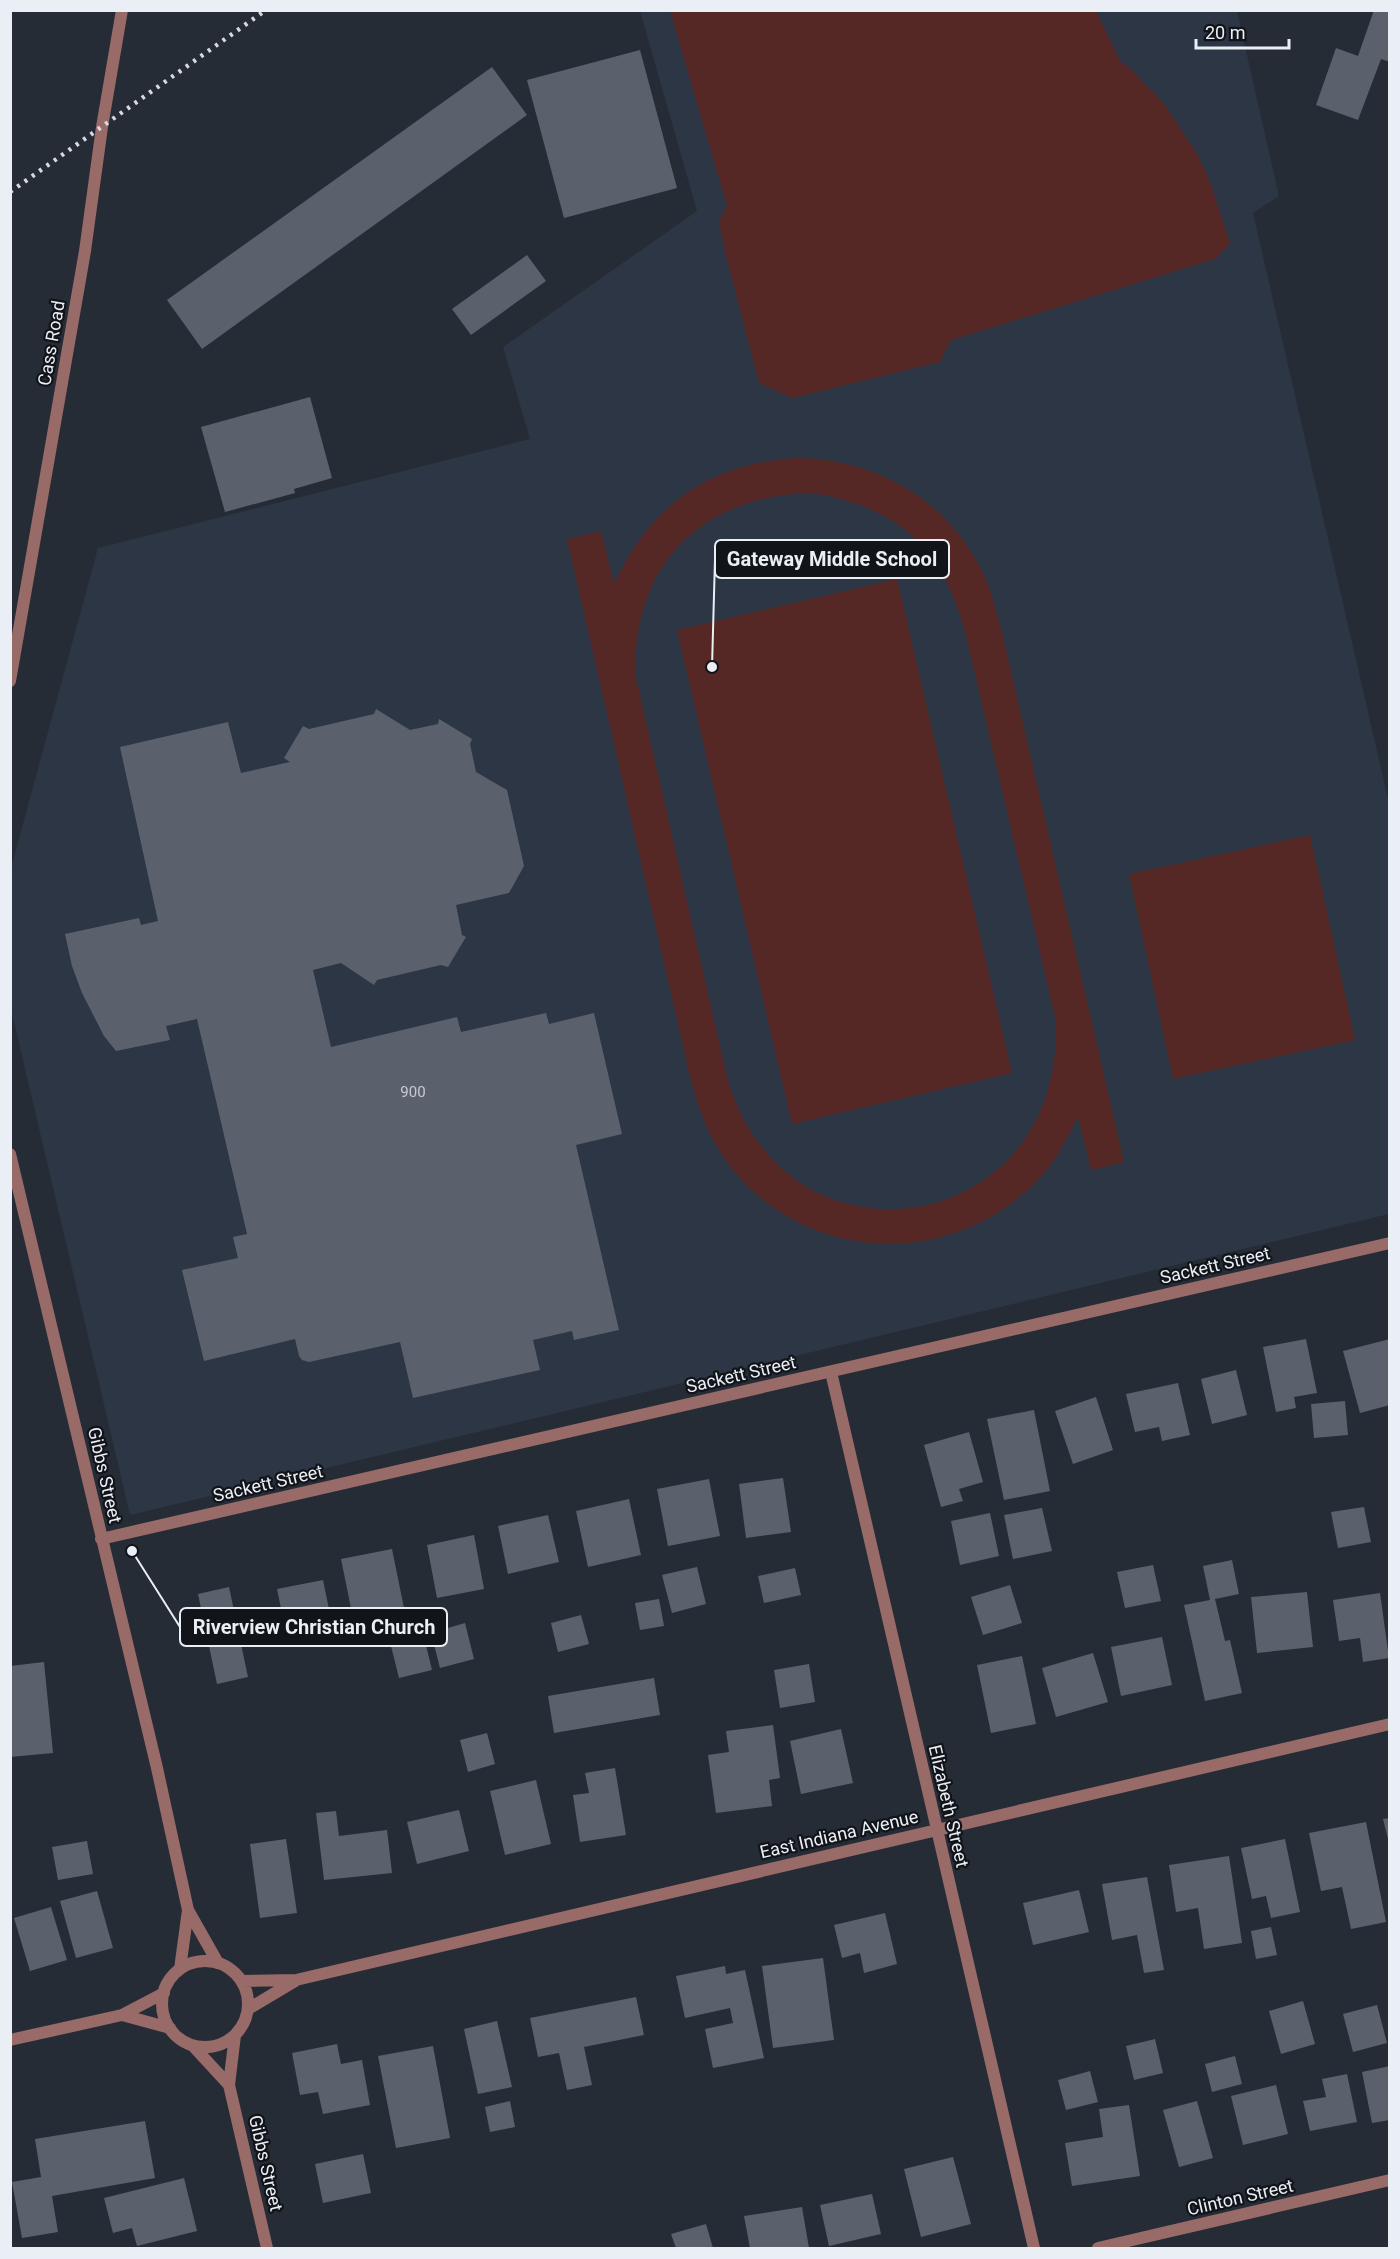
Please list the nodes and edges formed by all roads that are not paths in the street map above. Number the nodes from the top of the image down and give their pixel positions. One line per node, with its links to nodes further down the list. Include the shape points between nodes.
1 (122, 10): 2 (street, Cass Road, via 83,262)
2 (10, 681)
3 (10, 1154): 6 (street, Gibbs Street)
4 (1389, 1243): 5 (street, Sackett Street)
5 (831, 1372): 6 (street, Sackett Street); 8 (street, Elizabeth Street)
6 (101, 1539): 9 (street, Gibbs Street)
7 (1389, 1724): 8 (street, East Indiana Avenue)
8 (937, 1830): 12 (street, East Indiana Avenue); 24 (street, Elizabeth Street)
9 (188, 1910): 10 (street, Gibbs Street); 11 (street, Gibbs Street)
10 (218, 1963): 11 (street, via 192,1963); 13 (street)
11 (180, 1969): 14 (street)
12 (296, 1980): 13 (street, East Indiana Avenue); 15 (street, East Indiana Avenue)
13 (241, 1981): 15 (street)
14 (164, 1993): 16 (street); 17 (street, via 164,2014)
15 (248, 2009): 18 (street)
16 (122, 2015): 17 (street); 19 (street)
17 (170, 2028): 20 (street)
18 (235, 2036): 20 (street, via 208,2047); 21 (street, Gibbs Street)
19 (10, 2040)
20 (193, 2046): 21 (street, Gibbs Street)
21 (229, 2085): 23 (street, Gibbs Street)
22 (1389, 2180): 25 (street, Clinton Street)
23 (267, 2248)
24 (1034, 2248)
25 (1098, 2248)

